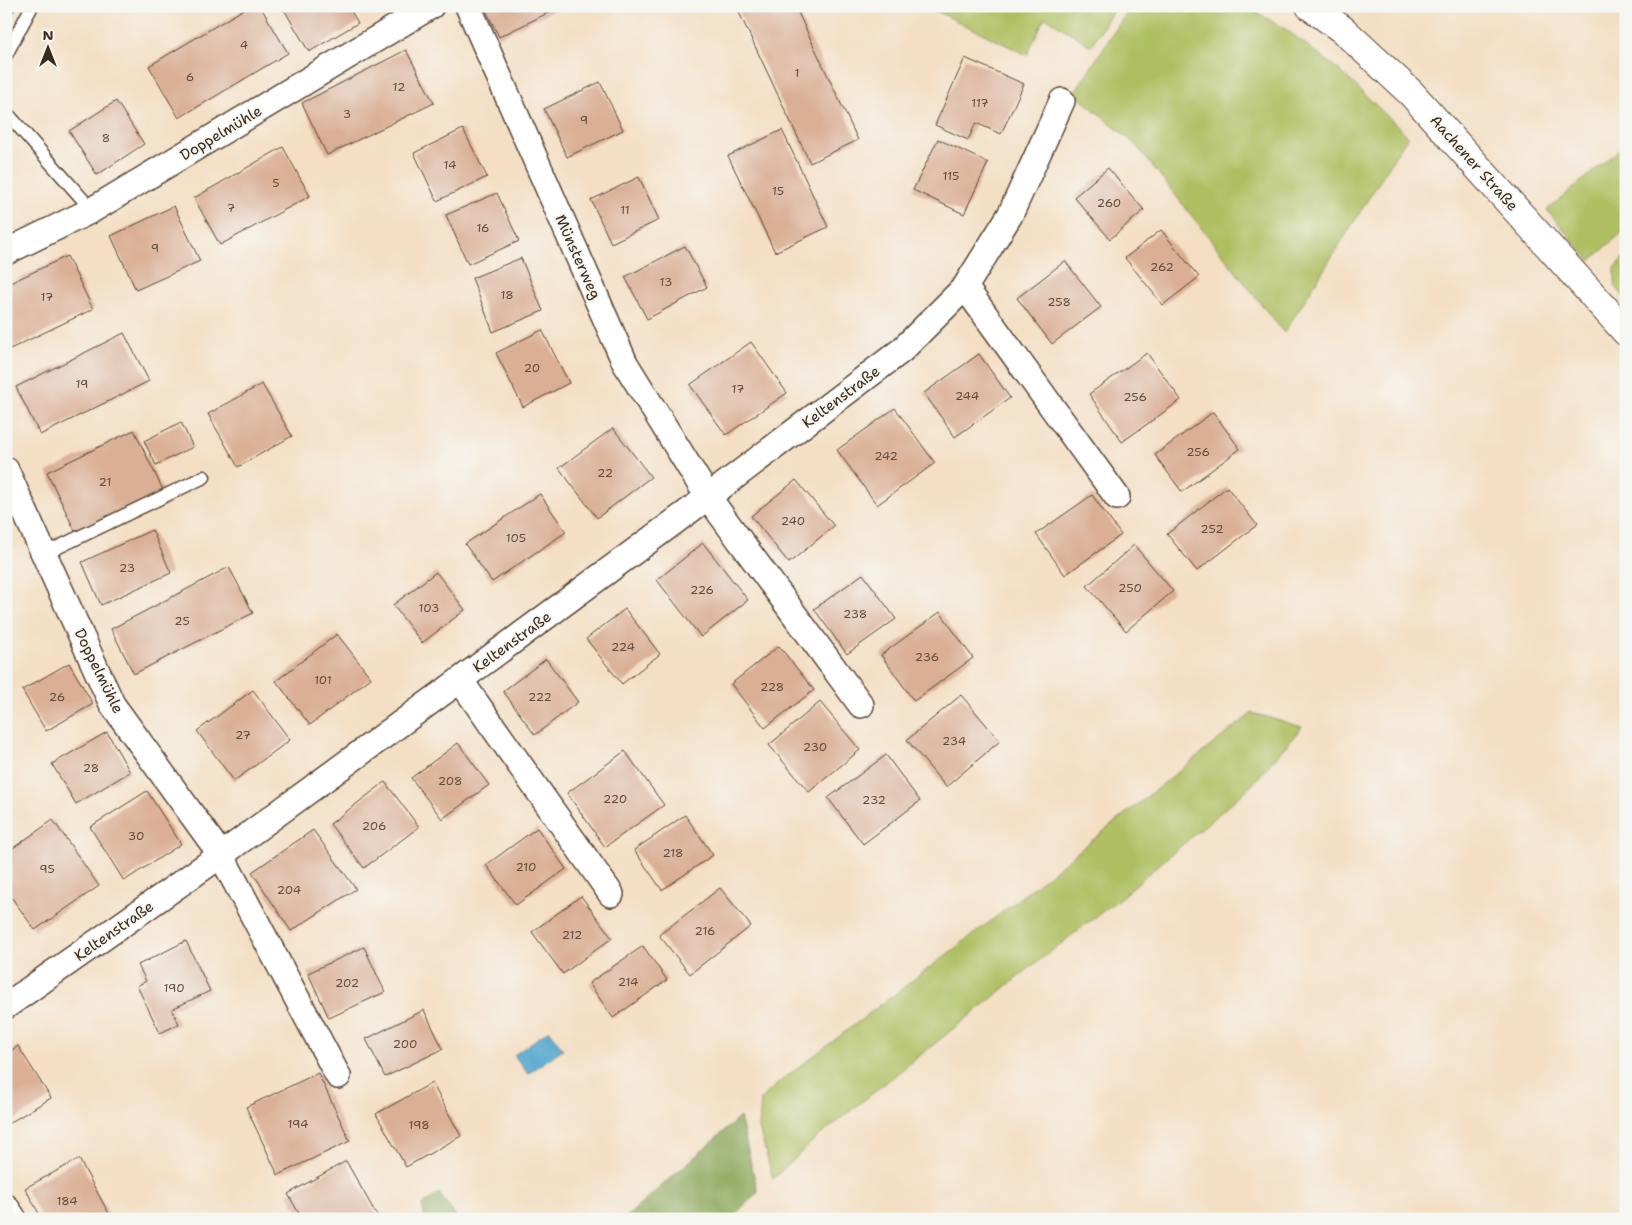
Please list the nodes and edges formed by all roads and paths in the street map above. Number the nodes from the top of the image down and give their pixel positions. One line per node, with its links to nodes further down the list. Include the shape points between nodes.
1 (32, 6): 5 (lane)
2 (431, 6): 8 (street, Doppelmühle)
3 (468, 6): 14 (street, Münsterweg, via 625,364)
4 (1310, 6): 11 (main road, Aachener Straße, via 1343,30 1410,93)
5 (6, 55)
6 (1062, 101): 10 (street, Keltenstraße, via 1010,215)
7 (6, 112): 8 (lane)
8 (92, 210): 9 (street, Doppelmühle)
9 (6, 252)
10 (965, 287): 14 (street, Keltenstraße, via 902,350); 15 (street)
11 (1626, 332)
12 (6, 470): 16 (street, Doppelmühle)
13 (204, 476): 16 (lane)
14 (708, 497): 17 (street, Keltenstraße); 18 (street)
15 (1117, 497)
16 (44, 554): 19 (street, Doppelmühle, via 112,704)
17 (460, 680): 19 (street, Keltenstraße); 20 (street, Keltenstraße)
18 (861, 705)
19 (221, 855): 21 (street, Keltenstraße); 22 (street)
20 (611, 894)
21 (6, 1006)
22 (338, 1076)
23 (6, 1207): 24 (street)
24 (14, 1219)

